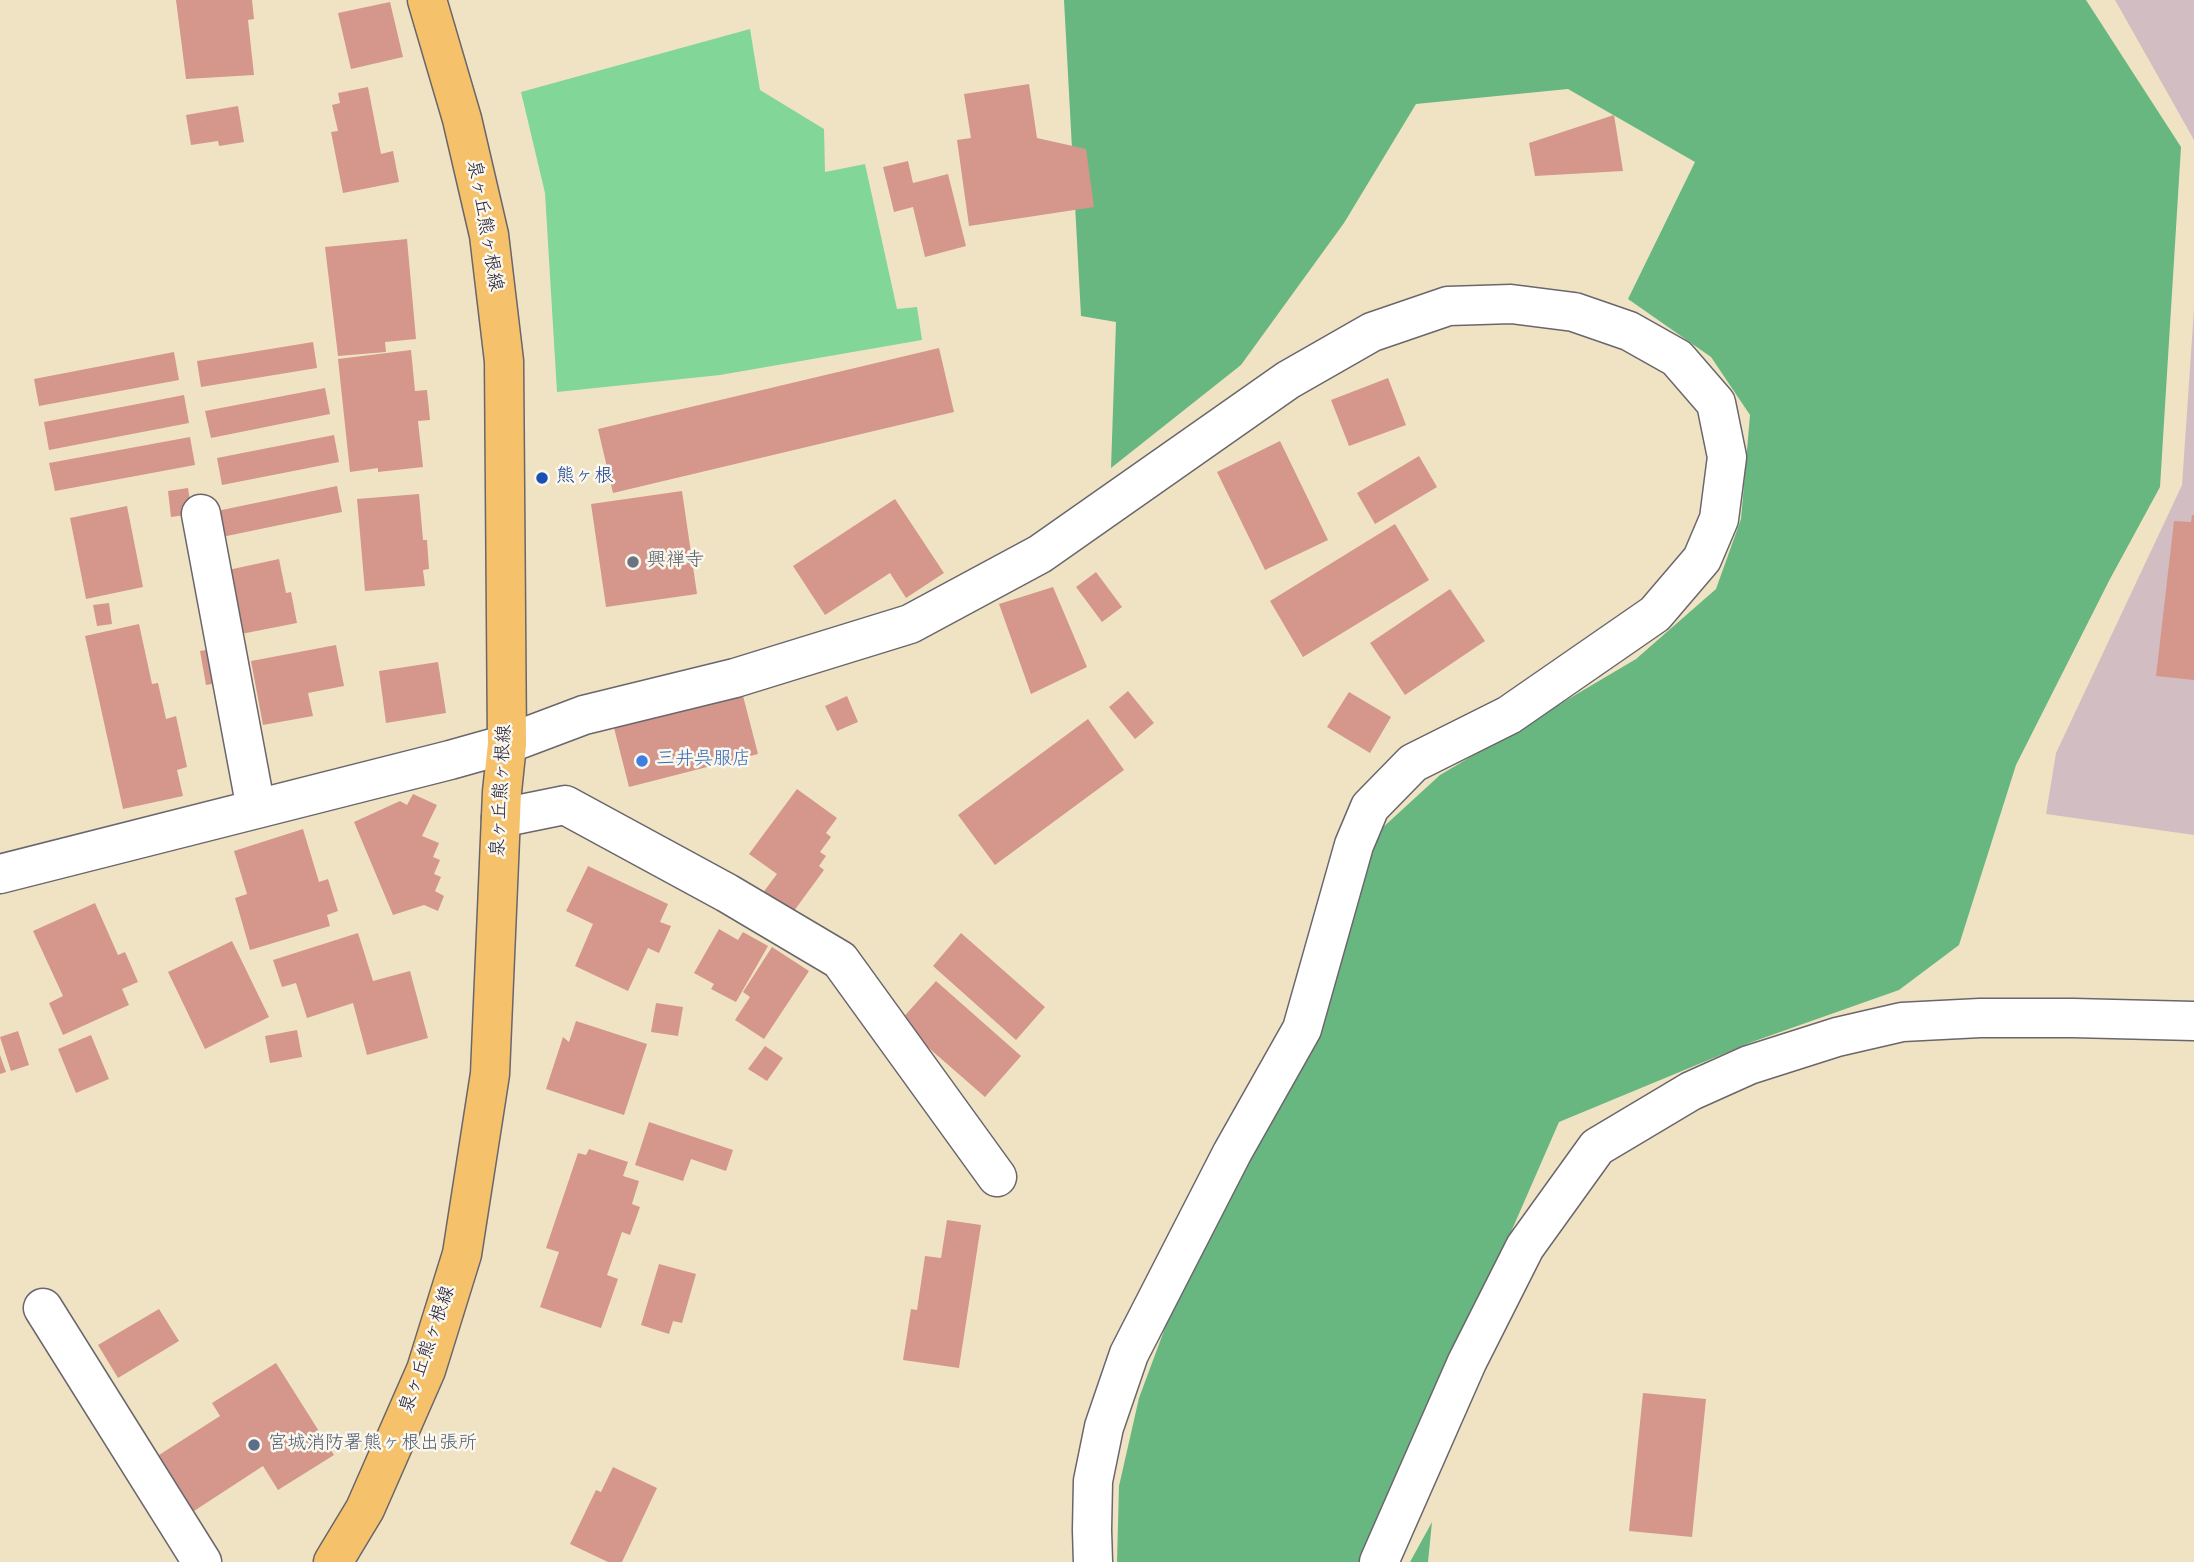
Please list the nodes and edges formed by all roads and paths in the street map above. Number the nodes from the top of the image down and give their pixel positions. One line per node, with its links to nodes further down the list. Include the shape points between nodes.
1 (426, 0): 3 (main road, 泉ヶ丘熊ヶ根線, via 462,119 489,236 504,361)
2 (201, 514): 4 (street)
3 (507, 744): 4 (street); 5 (main road, 泉ヶ丘熊ヶ根線); 12 (street, via 584,715 735,678 911,624 1040,554 1287,380 1372,332 1448,306 1511,304 1561,310 1629,331 1677,358 1716,403 1727,457 1719,519 1702,559 1655,614 1509,715 1413,763 1370,807 1350,858 1302,1029 1232,1153 1129,1354 1104,1427 1093,1481)
4 (256, 809): 6 (street)
5 (501, 818): 8 (street, via 565,805 840,960); 11 (main road, 泉ヶ丘熊ヶ根線, via 490,1074 462,1254 426,1370 365,1509)
6 (0, 874)
7 (2194, 1021): 13 (street, via 1980,1018 1902,1023 1749,1065 1691,1091 1597,1147 1525,1247 1467,1362)
8 (997, 1177)
9 (43, 1308): 10 (street)
10 (202, 1562)
11 (333, 1562)
12 (1093, 1562)
13 (1379, 1562)

